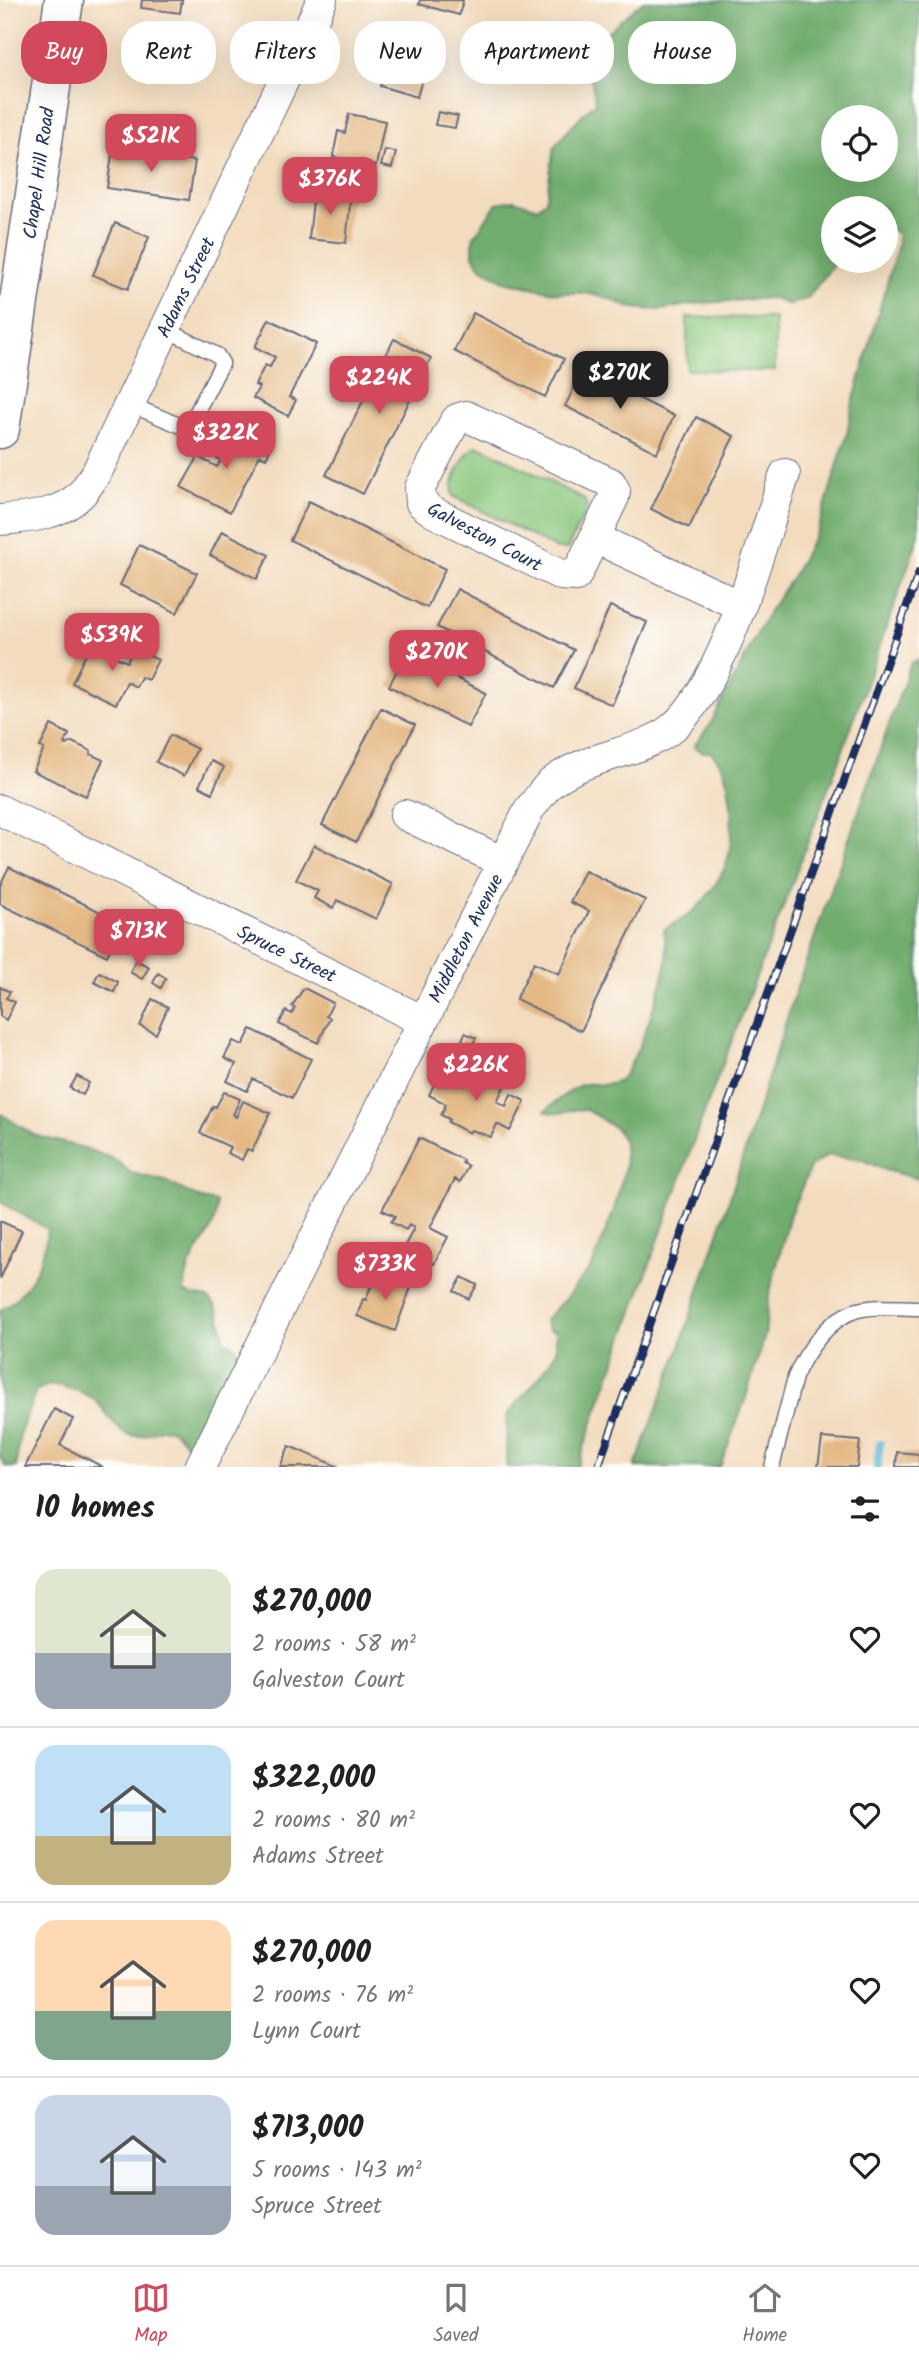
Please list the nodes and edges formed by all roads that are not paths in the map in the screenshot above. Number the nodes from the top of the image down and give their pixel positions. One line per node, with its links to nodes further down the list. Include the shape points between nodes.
1 (64, 0): 5 (main road, Chapel Hill Road)
2 (322, 0): 3 (street, Adams Street)
3 (165, 329): 4 (street, Adams Street); 4 (lane, via 217,355 222,363 190,425 181,426)
4 (129, 404): 7 (street, Adams Street, via 82,494 34,517)
5 (0, 429)
6 (785, 474): 9 (street, Middleton Avenue)
7 (0, 520)
8 (595, 538): 8 (street, Galveston Court, via 614,497 611,483 472,417 457,419 419,492 425,508 566,577 579,572); 9 (street)
9 (740, 606): 12 (street, Middleton Avenue, via 717,661 671,729 550,784 530,808)
10 (0, 810): 13 (street, Spruce Street)
11 (405, 815): 12 (street)
12 (503, 862): 13 (street, Middleton Avenue)
13 (423, 1021): 15 (street, Middleton Avenue)
14 (919, 1308): 16 (lane, via 848,1313 813,1346 795,1377)
15 (200, 1467)
16 (772, 1467)

